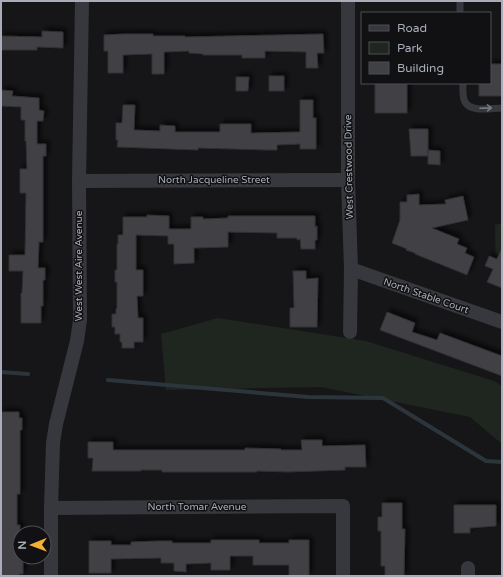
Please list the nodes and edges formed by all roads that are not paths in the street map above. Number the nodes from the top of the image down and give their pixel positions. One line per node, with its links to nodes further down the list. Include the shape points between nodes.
1 (82, 1): 7 (street, West West Aire Avenue)
2 (348, 1): 8 (street, West Crestwood Drive)
3 (460, 1): 4 (lane)
4 (460, 12)
5 (463, 84): 6 (lane, one-way to 6, via 465,102 469,107)
6 (502, 108)
7 (79, 180): 8 (street, North Jacqueline Street); 12 (street, West West Aire Avenue, via 80,320 53,443)
8 (348, 180): 9 (street, West Crestwood Drive)
9 (351, 269): 10 (street, North Stable Court); 11 (street, West Crestwood Drive)
10 (502, 322)
11 (350, 332)
12 (51, 508): 13 (street, West West Aire Avenue); 14 (street, North Tomar Avenue, via 342,506)
13 (51, 576)
14 (343, 576)

